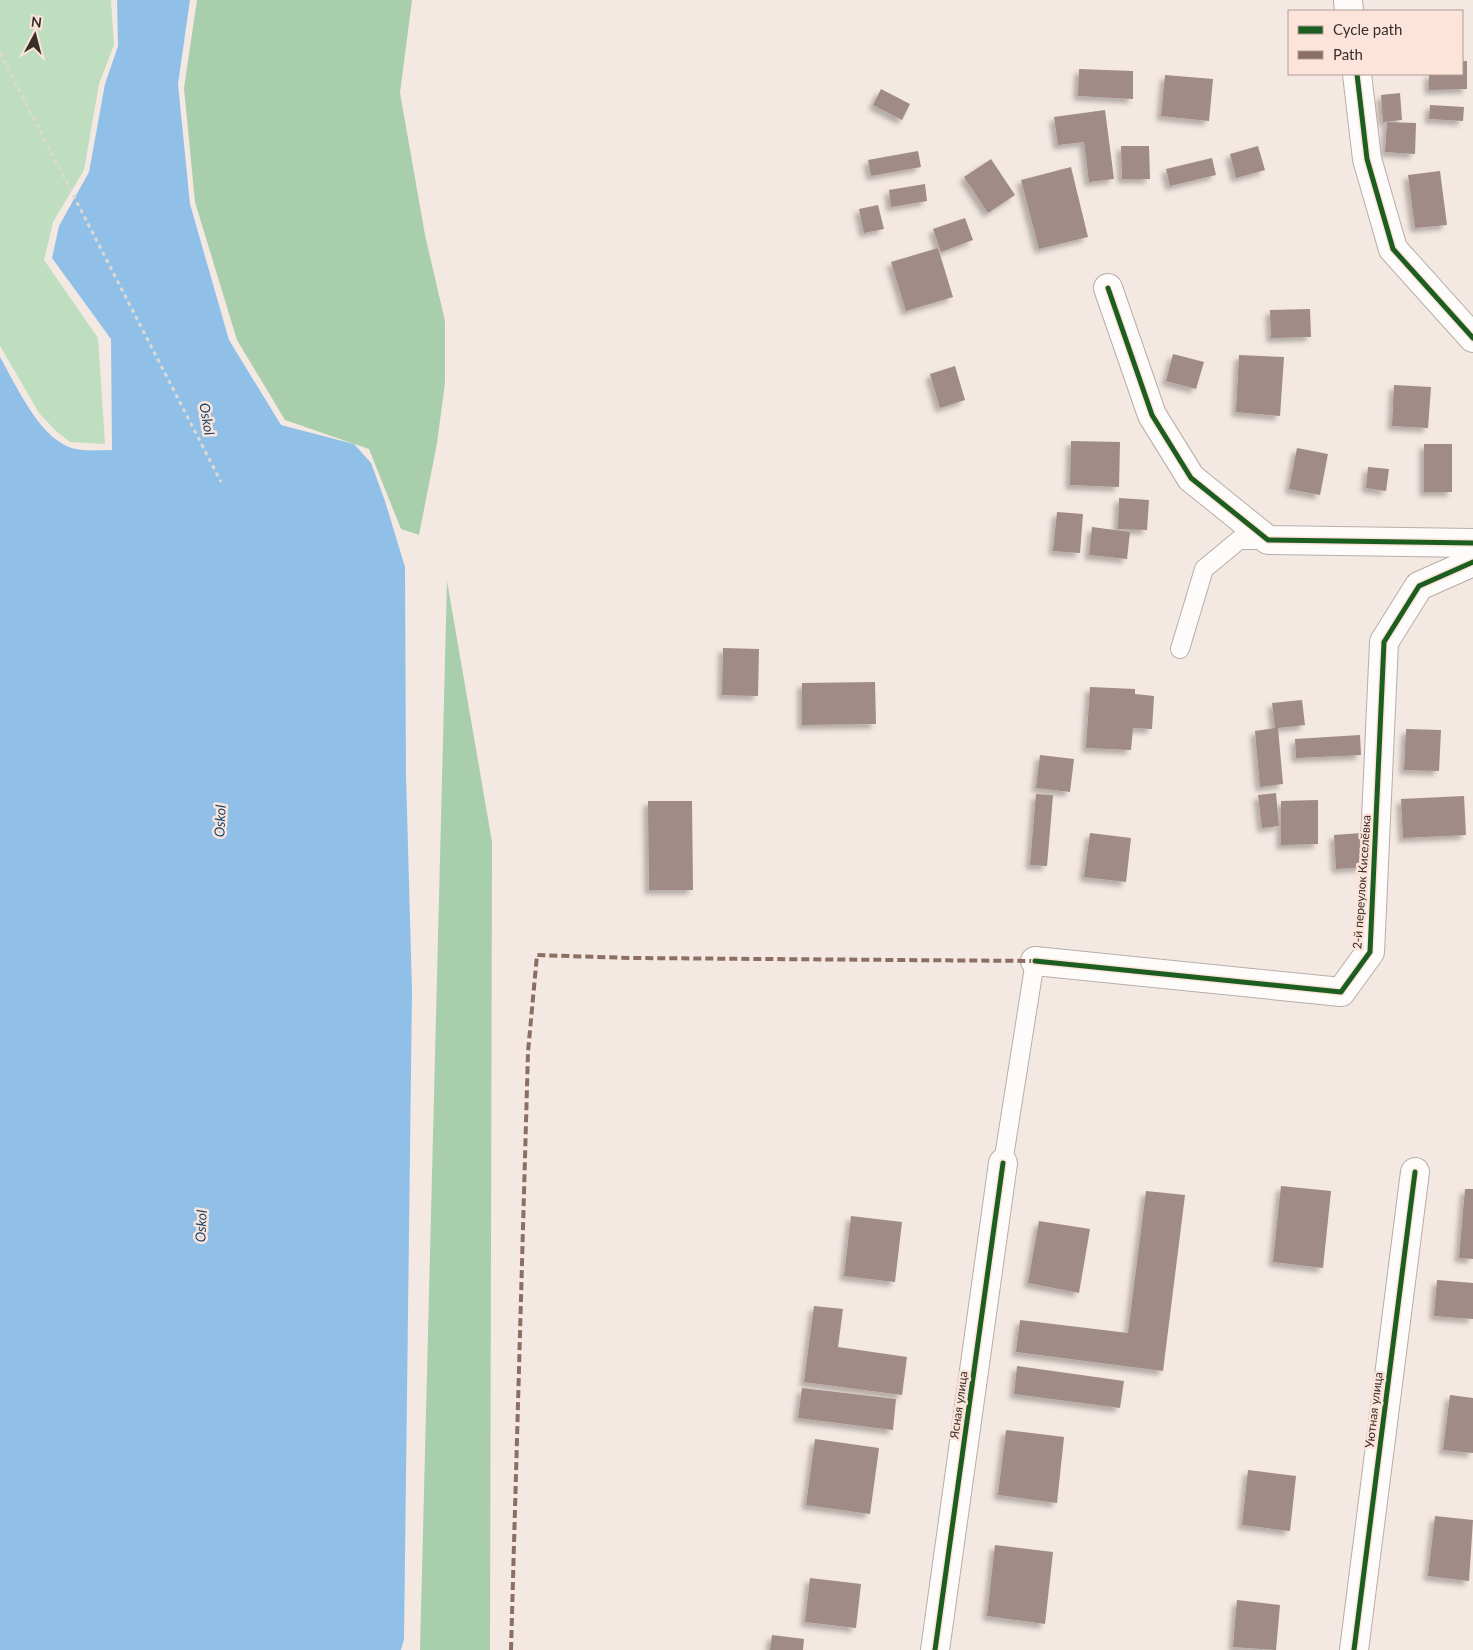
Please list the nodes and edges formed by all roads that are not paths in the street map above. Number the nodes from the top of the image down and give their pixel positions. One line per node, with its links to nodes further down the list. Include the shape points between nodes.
1 (1357, 75): 3 (street, via 1367,159 1393,249)
2 (1108, 288): 4 (street, via 1152,415 1191,478)
3 (1473, 338)
4 (1268, 540): 5 (street); 7 (lane, via 1239,540 1204,569)
5 (1473, 544)
6 (1473, 562): 8 (street, 2-й переулок Киселёвка, via 1419,586 1384,642 1370,952 1341,992)
7 (1180, 649)
8 (1035, 961): 9 (lane)
9 (1003, 1163): 11 (street, Ясная улица)
10 (1415, 1172): 12 (street, Уютная улица)
11 (935, 1650)
12 (1354, 1650)

